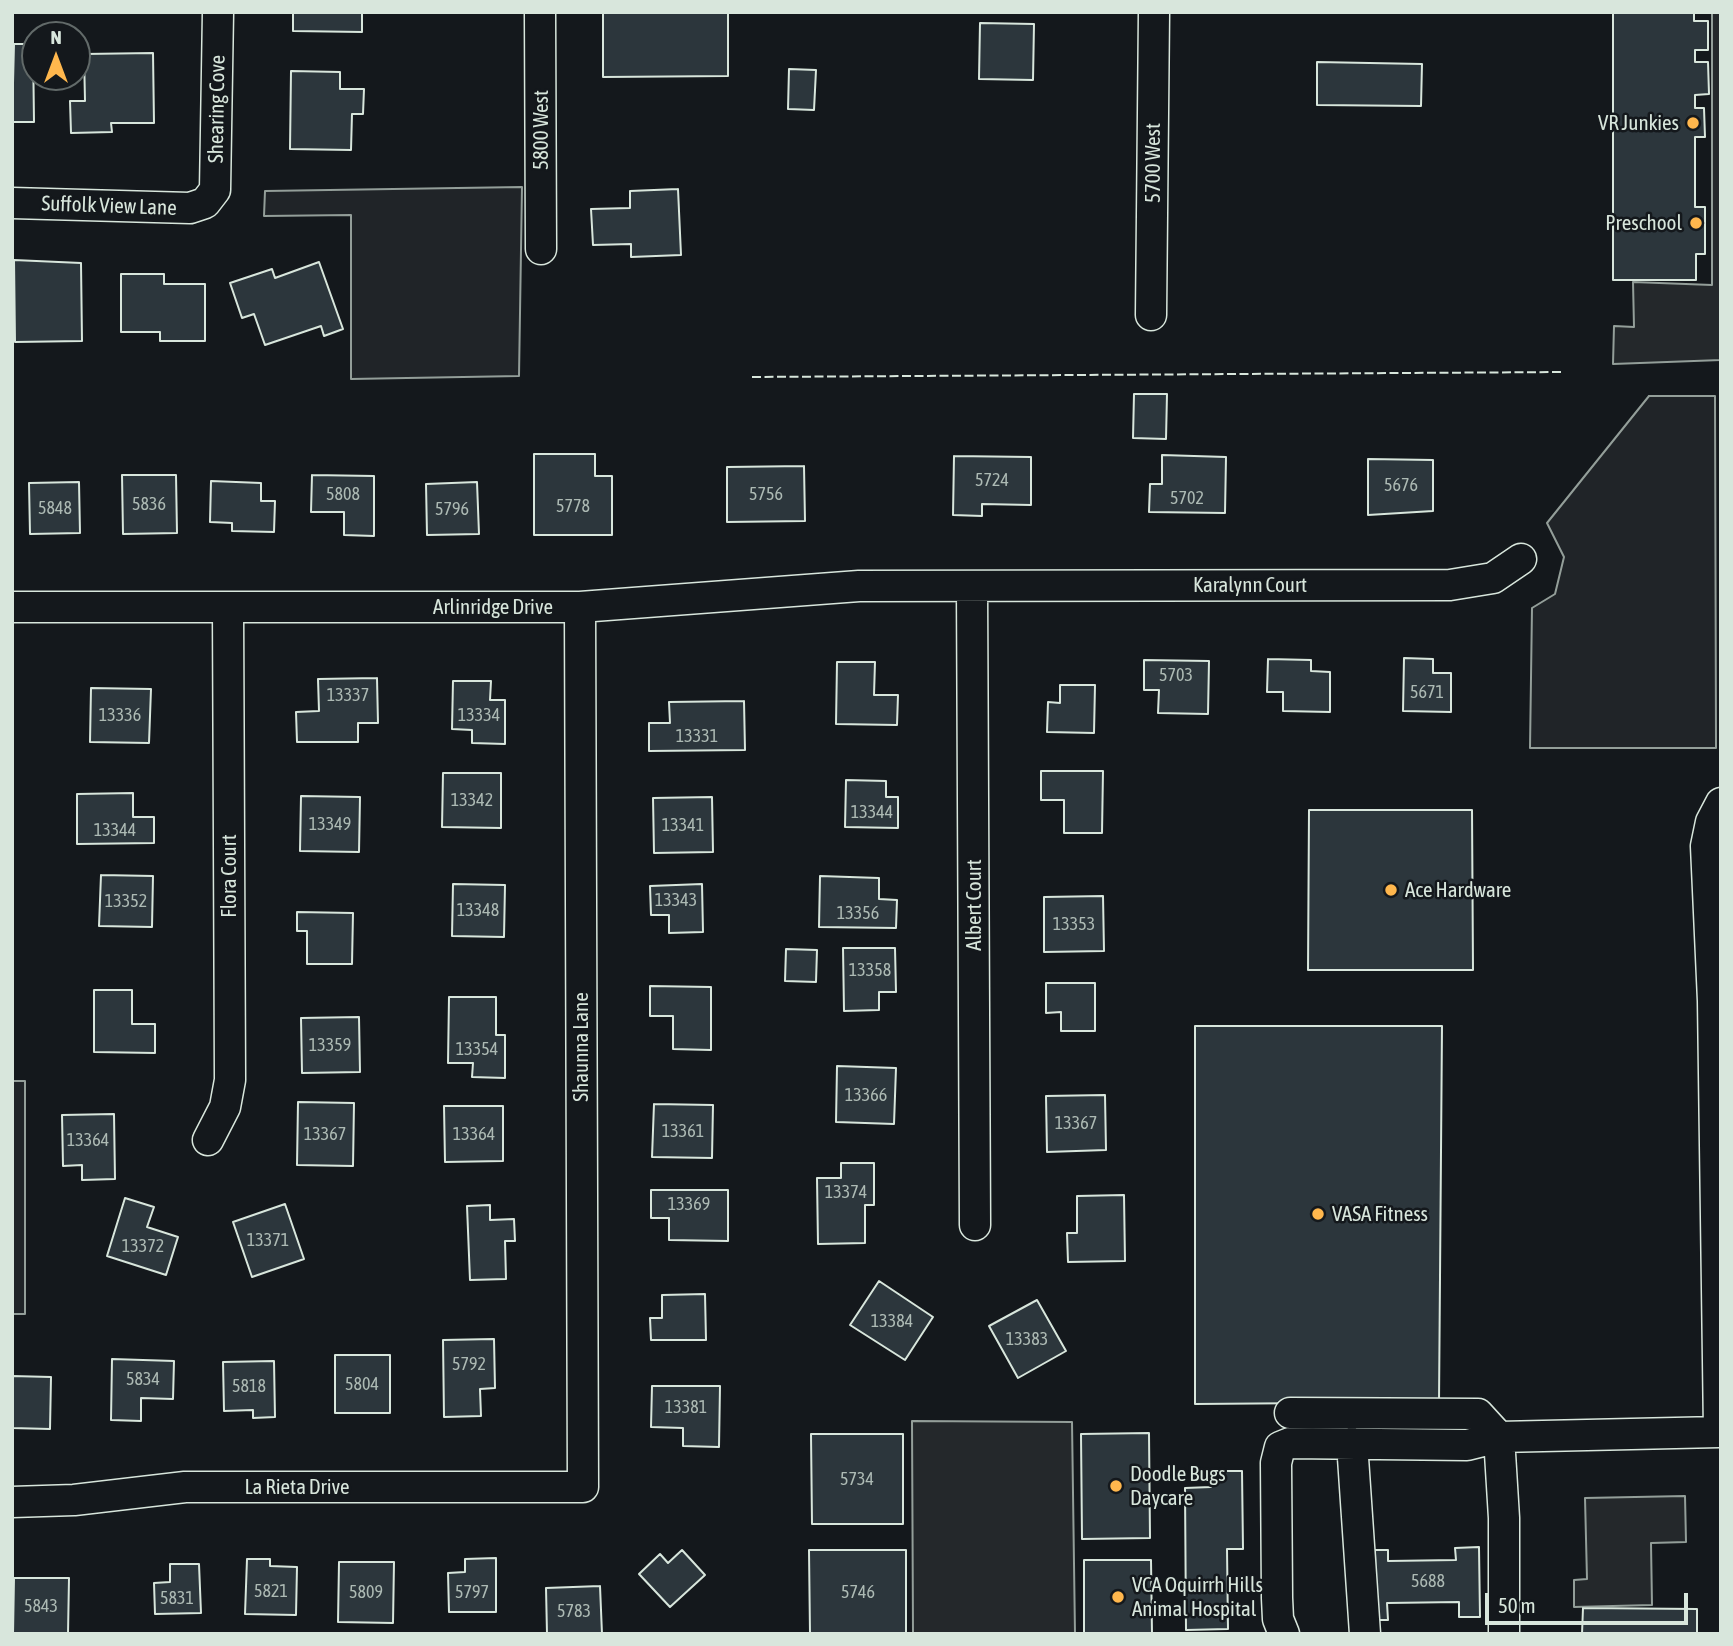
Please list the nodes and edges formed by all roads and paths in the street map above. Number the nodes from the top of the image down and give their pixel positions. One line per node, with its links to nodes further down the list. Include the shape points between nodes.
1 (218, 12): 5 (street, Shearing Cove, via 215,190)
2 (540, 12): 6 (street, 5800 West)
3 (1154, 12): 7 (street, 5700 West)
4 (12, 202): 5 (street, Suffolk View Lane, via 190,208)
5 (205, 203)
6 (541, 249)
7 (1152, 315)
8 (1521, 559): 9 (street, Karalynn Court, via 1493,578 1450,585)
9 (972, 586): 12 (street, Arlinridge Drive, via 814,588); 16 (street, Albert Court)
10 (12, 607): 11 (street, Arlinridge Drive)
11 (228, 607): 12 (street, Arlinridge Drive); 15 (street, Flora Court, via 230,1080 225,1107)
12 (580, 607): 21 (street, Shaunna Lane)
13 (1721, 803): 14 (street, via 1706,846)
14 (1717, 1001): 18 (street)
15 (208, 1140)
16 (975, 1225)
17 (1290, 1413): 19 (street, via 1478,1414)
18 (1720, 1432): 19 (street)
19 (1499, 1437): 20 (street, via 1467,1445); 25 (street)
20 (1352, 1443): 23 (street, via 1280,1447 1276,1463); 24 (street)
21 (583, 1487): 22 (street, La Rieta Drive, via 185,1487)
22 (12, 1502)
23 (1281, 1627)
24 (1365, 1634)
25 (1504, 1634)

